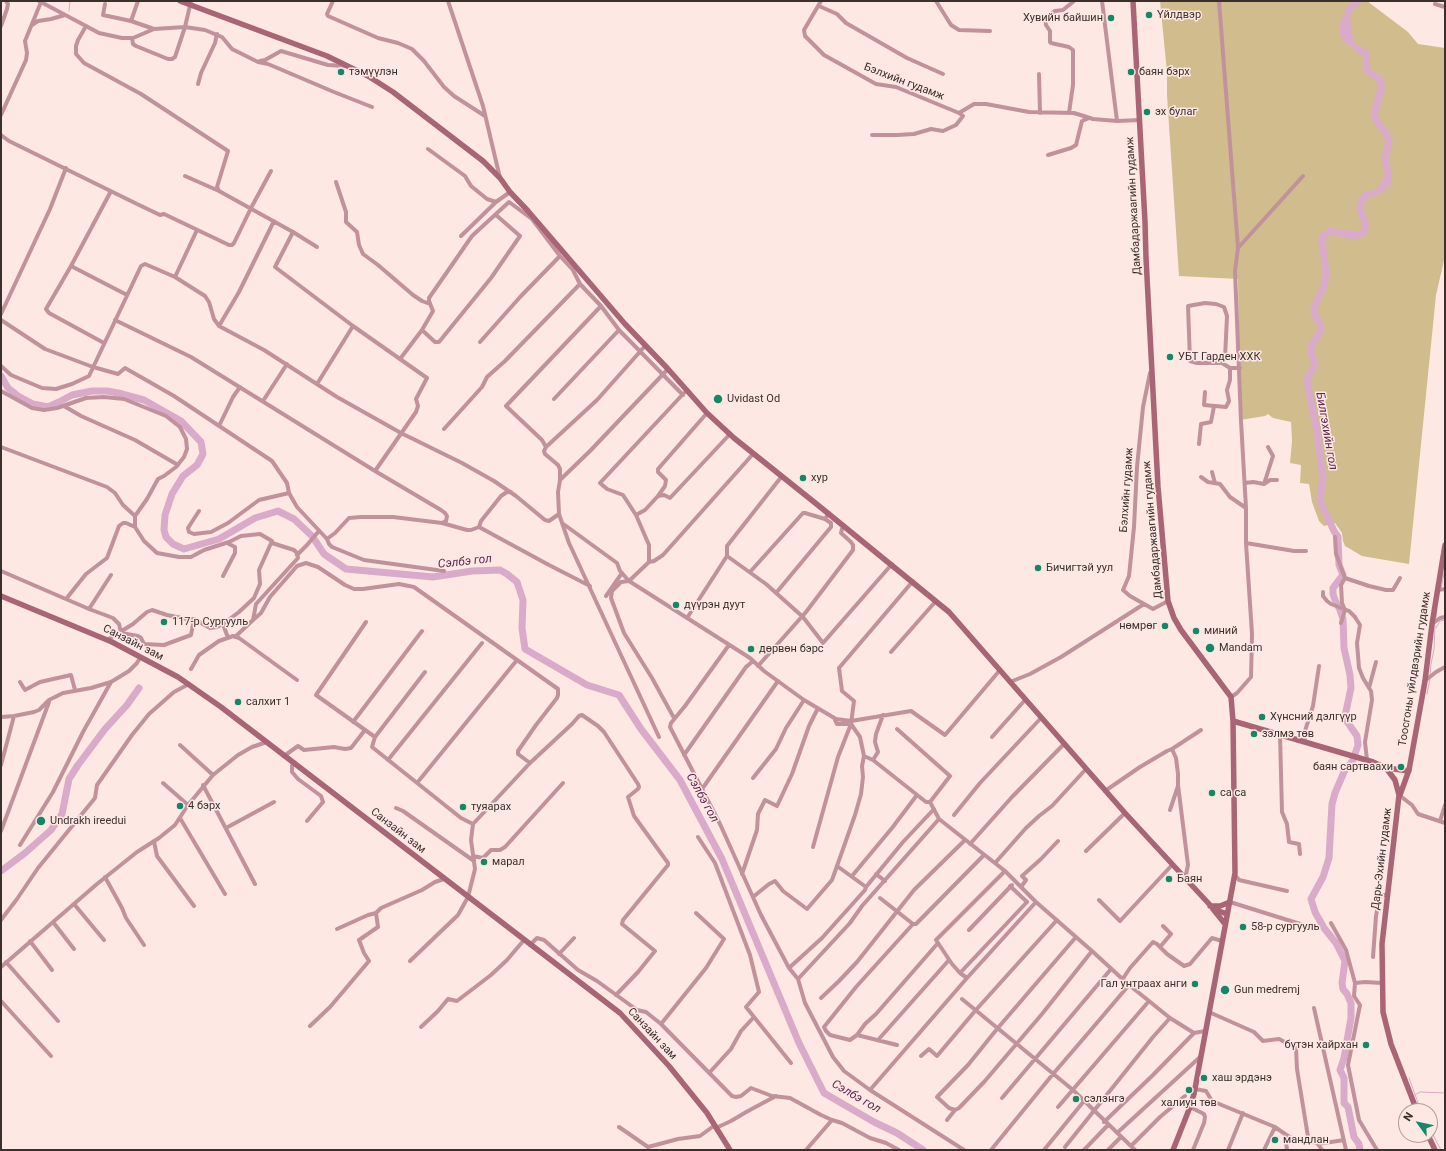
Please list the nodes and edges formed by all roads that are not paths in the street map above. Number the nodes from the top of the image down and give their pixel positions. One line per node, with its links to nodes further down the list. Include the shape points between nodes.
1 (12, 1): 13 (street)
2 (138, 1): 20 (street)
3 (180, 1): 14 (main road)
4 (333, 1): 39 (street, via 328,16 378,38 412,48 444,87)
5 (448, 1): 39 (street)
6 (821, 1): 17 (street, Бэлхийн гудамж)
7 (936, 1): 26 (street, via 951,25 959,30)
8 (1074, 1): 37 (street, via 1063,10 1055,11 1045,18 1050,31 1050,42 1073,50 1073,85)
9 (1102, 1): 42 (street)
10 (1133, 1): 41 (main road, Дамбадаржаагийн гудамж)
11 (1219, 1): 65 (street)
12 (40, 2): 19 (street); 23 (street)
13 (7, 3): 21 (street)
14 (190, 3): 24 (street); 30 (main road)
15 (106, 4): 20 (street, via 103,15)
16 (1435, 4): 18 (street)
17 (818, 6): 31 (street, via 837,14 846,24 907,58); 35 (street, Бэлхийн гудамж, via 804,33 824,55 876,84 896,87)
18 (1445, 7)
19 (66, 15): 22 (street); 23 (street, via 38,21)
20 (131, 21): 25 (street)
21 (1, 26)
22 (86, 26): 28 (street, via 109,36); 54 (street, via 76,46 76,54 84,63 141,94 228,152 217,187)
23 (31, 27): 38 (street, via 25,41 26,60)
24 (185, 27): 25 (street); 27 (street); 28 (street, via 175,57 172,59 136,46)
25 (154, 29): 28 (street)
26 (990, 31)
27 (217, 34): 29 (street, via 234,51); 33 (street)
28 (132, 38)
29 (258, 62): 30 (street, via 281,51 328,65); 34 (street)
30 (348, 66): 51 (main road, via 393,92 483,161)
31 (943, 74)
32 (1039, 74): 36 (street)
33 (198, 84)
34 (372, 107)
35 (959, 113): 36 (street, via 974,104 986,104); 44 (street, via 963,116 956,125 943,131 931,129 914,134)
36 (1040, 113): 37 (street)
37 (1069, 113): 40 (street)
38 (1, 115)
39 (485, 116): 51 (street)
40 (1089, 118): 42 (street); 46 (street, via 1082,121 1076,145)
41 (1140, 120): 42 (street); 89 (main road, Дамбадаржаагийн гудамж)
42 (1117, 121)
43 (1, 135): 47 (street, via 13,144)
44 (872, 135)
45 (428, 149): 56 (street, via 465,176 471,186 487,199)
46 (1048, 155)
47 (66, 168): 53 (street); 73 (street, via 50,209)
48 (271, 171): 57 (street)
49 (185, 176): 54 (street)
50 (1303, 176): 65 (street)
51 (500, 178): 55 (main road)
52 (336, 182): 71 (street, via 346,212 346,222 357,232 363,254 413,295)
53 (111, 190): 61 (street); 67 (street)
54 (219, 191): 57 (street)
55 (510, 192): 56 (street); 59 (main road)
56 (496, 202): 63 (street)
57 (251, 208): 60 (street); 61 (street, via 232,246)
58 (496, 215): 59 (street, via 509,202); 71 (street, via 472,236 429,298); 78 (street, via 520,236 491,278 439,342 435,342)
59 (533, 219): 66 (street); 82 (main road)
60 (274, 221): 62 (street); 76 (street)
61 (196, 230): 68 (street)
62 (293, 232): 64 (street); 77 (street, via 275,267)
63 (461, 236)
64 (317, 247)
65 (1238, 248): 91 (street, via 1235,271)
66 (560, 256): 69 (street, via 573,270); 80 (street, via 520,296)
67 (71, 266): 70 (street); 81 (street, via 46,309 47,312)
68 (174, 277): 70 (street, via 143,264); 76 (street, via 205,296)
69 (580, 284): 72 (street); 105 (street, via 487,377 482,387)
70 (127, 295): 75 (street)
71 (430, 304): 78 (street, via 433,311)
72 (601, 306): 79 (street); 110 (street, via 506,406 542,440)
73 (1, 314)
74 (1, 320): 88 (street, via 45,350)
75 (115, 320): 81 (street); 95 (street, via 191,357)
76 (219, 326): 86 (street)
77 (353, 326): 84 (street); 94 (street)
78 (422, 330): 84 (street)
79 (619, 330): 83 (street); 99 (street)
80 (480, 342)
81 (104, 343): 88 (street)
82 (645, 346): 83 (street); 92 (main road)
83 (640, 351): 93 (street); 110 (street, via 597,400)
84 (400, 359): 106 (street, via 427,378 416,399 418,410)
85 (1222, 362): 85 (street, via 1190,361 1188,306 1205,303 1224,307 1227,316 1226,358); 90 (street)
86 (287, 364): 94 (street); 100 (street)
87 (1, 366): 88 (street, via 11,375 42,388 56,389 89,376)
88 (93, 367): 104 (street, via 118,374 125,368)
89 (1152, 367): 168 (main road, Дамбадаржаагийн гудамж, via 1158,487); 169 (street, Бэлхийн гудамж, via 1143,406 1129,576 1123,590)
90 (1230, 368): 91 (street); 102 (street, via 1226,407)
91 (1240, 368): 121 (street)
92 (668, 369): 93 (street); 98 (main road)
93 (662, 375): 98 (street); 118 (street)
94 (317, 384): 106 (street)
95 (240, 387): 100 (street); 104 (street)
96 (1, 391): 101 (street, via 32,408 44,410)
97 (1205, 392): 102 (street, via 1204,405)
98 (685, 393): 103 (main road); 130 (street, via 600,483 607,489 623,495)
99 (554, 399)
100 (263, 401): 114 (street)
101 (64, 406): 113 (street, via 140,442); 113 (street, via 86,398 104,397 124,399 166,416 180,427 186,440 187,449)
102 (1214, 406): 108 (street, via 1211,422 1201,424)
103 (707, 413): 107 (main road); 125 (street, via 658,469 666,480)
104 (219, 426): 124 (street, via 272,461 287,483)
105 (444, 429)
106 (401, 433): 114 (street); 123 (street, via 464,464)
107 (730, 434): 112 (main road); 125 (street, via 670,498)
108 (1198, 444)
109 (1, 447): 131 (street, via 107,488)
110 (546, 447): 118 (street, via 545,454 560,469)
111 (1268, 447): 122 (street, via 1273,456)
112 (754, 454): 116 (main road); 148 (street, via 663,555)
113 (178, 465): 131 (street, via 158,479)
114 (375, 471): 133 (street, via 445,513 447,519)
115 (1212, 472): 120 (street)
116 (782, 476): 128 (main road); 147 (street, via 727,546)
117 (1201, 477): 120 (street)
118 (560, 480): 129 (street)
119 (1277, 480): 122 (street, via 1270,480)
120 (1215, 483): 126 (street, via 1220,484 1230,497)
121 (1245, 483): 122 (street); 126 (street)
122 (1264, 484)
123 (511, 492): 129 (street, via 547,522); 137 (street, via 501,496 481,520)
124 (289, 493): 127 (street, via 259,500 211,532 194,534 189,532 188,528); 138 (street, via 297,507)
125 (658, 496): 130 (street, via 645,510)
126 (1246, 508): 143 (street)
127 (199, 511)
128 (829, 513): 132 (street); 135 (main road)
129 (559, 514): 134 (street)
130 (636, 515): 148 (street, via 649,546)
131 (135, 516): 136 (street)
132 (825, 518): 152 (street, via 802,513); 163 (street, via 832,527)
133 (442, 523): 137 (street, via 467,530); 140 (street, via 393,517 354,517)
134 (562, 523): 155 (street, via 617,563); 159 (street)
135 (844, 526): 149 (main road); 172 (street, via 841,533 851,542 853,550)
136 (136, 527): 141 (street, via 144,542 157,553 179,557 191,557); 166 (street, via 126,523 119,526 107,558 86,574)
137 (479, 527): 159 (street)
138 (319, 530): 140 (street); 146 (street)
139 (1336, 537): 156 (street, via 1336,554)
140 (327, 539): 151 (street, via 332,548 364,560)
141 (226, 543): 142 (street, via 241,536 260,534); 154 (street, via 234,547 235,554)
142 (272, 543): 146 (street, via 294,550); 179 (street, via 260,570 260,584 254,598)
143 (1246, 543): 145 (street); 208 (street, via 1252,634 1250,677)
144 (1445, 544): 161 (main road, Тоосгоны үйлдвэрийн гудамж)
145 (1306, 551)
146 (297, 555): 176 (street, via 297,560 256,604)
147 (727, 556): 152 (street); 174 (street)
148 (649, 562): 155 (street)
149 (892, 564): 158 (main road); 172 (street, via 823,643)
150 (1, 571): 166 (street)
151 (444, 571)
152 (750, 572): 163 (street)
153 (111, 575): 170 (street)
154 (223, 576)
155 (625, 577): 165 (street); 174 (street); 216 (street, via 612,591 612,602 624,632)
156 (1345, 578): 157 (street, via 1393,590); 171 (street, via 1340,590)
157 (1400, 578)
158 (913, 581): 167 (main road); 220 (street, via 839,668 842,691 854,701)
159 (590, 586): 226 (street)
160 (1445, 589): 161 (street)
161 (1438, 590): 180 (main road, Тоосгоны үйлдвэрийн гудамж)
162 (1323, 592): 171 (street, via 1327,601)
163 (776, 593): 172 (street)
164 (1, 596): 185 (main road, Санзайн зам)
165 (606, 596)
166 (66, 599): 170 (street)
167 (936, 601): 188 (street); 197 (main road, via 949,612)
168 (1168, 601): 169 (street, via 1153,609); 208 (main road, Дамбадаржаагийн гудамж, via 1181,630)
169 (1144, 604): 204 (street, via 1061,657)
170 (89, 609): 182 (street, via 113,618 119,624)
171 (1343, 609): 178 (street); 206 (street, via 1349,611 1360,625 1357,643 1359,668)
172 (803, 617): 193 (street)
173 (1445, 617): 180 (street)
174 (687, 618): 187 (street)
175 (194, 619): 179 (street, via 210,628); 182 (street, via 152,610); 182 (street, via 191,636 164,645 144,644 138,636)
176 (253, 620): 183 (street); 190 (street, via 297,566 308,563 354,589 399,584 414,587)
177 (366, 622): 219 (street, via 316,695)
178 (1341, 623)
179 (223, 624): 184 (street)
180 (1432, 624): 201 (main road, Тоосгоны үйлдвэрийн гудамж)
181 (422, 631): 219 (street)
182 (121, 633): 185 (street)
183 (235, 637): 184 (street); 199 (street)
184 (228, 638): 196 (street, via 199,655)
185 (107, 640): 189 (main road, Санзайн зам)
186 (482, 643): 236 (street)
187 (729, 645): 191 (street); 216 (street)
188 (891, 652)
189 (140, 658): 203 (street, via 129,671); 205 (main road, Санзайн зам)
190 (516, 660): 240 (street, via 559,692 518,751 518,754); 248 (street)
191 (753, 661): 193 (street); 233 (street)
192 (1376, 662): 206 (street)
193 (758, 666): 200 (street)
194 (1319, 666): 229 (street, via 1313,706 1304,734)
195 (1445, 667): 201 (street)
196 (192, 669)
197 (1000, 670): 204 (main road); 213 (street, via 946,736 911,711)
198 (425, 672): 225 (street)
199 (298, 680)
200 (778, 681): 210 (street); 252 (street)
201 (1425, 681): 244 (main road, Тоосгоны үйлдвэрийн гудамж)
202 (20, 682): 207 (street, via 25,690 40,682 71,675)
203 (111, 682): 207 (street); 278 (street, via 53,792)
204 (1010, 682): 211 (main road)
205 (189, 684): 228 (main road, Санзайн зам); 318 (street, via 174,692 149,714 132,735 98,784 95,798 38,868)
206 (1369, 688): 238 (street, via 1372,700 1365,742)
207 (75, 690): 209 (street)
208 (1231, 697): 218 (main road)
209 (49, 700): 214 (street, via 40,710); 272 (street)
210 (804, 700): 212 (street); 246 (street, via 776,749)
211 (1025, 700): 217 (main road); 227 (street)
212 (818, 708): 220 (street, via 836,719 837,724); 289 (street, via 792,774 776,806 765,800 763,803)
213 (883, 715): 220 (street); 237 (street, via 876,734 878,752)
214 (14, 716): 215 (street); 241 (street)
215 (1, 717)
216 (674, 718): 233 (street, via 670,727)
217 (1041, 718): 230 (main road); 264 (street, via 980,783)
218 (1233, 721): 224 (main road); 291 (main road)
219 (353, 722): 222 (street)
220 (851, 722): 235 (street, via 860,737); 279 (street, via 838,757)
221 (897, 729): 257 (street, via 950,776)
222 (365, 730): 225 (street); 234 (street, via 351,748 304,750 298,746)
223 (1201, 730): 232 (street)
224 (1280, 735): 229 (main road); 281 (street, via 1282,812 1288,824 1289,842 1299,844)
225 (375, 737): 236 (street, via 372,747)
226 (659, 737)
227 (992, 737)
228 (267, 742): 234 (main road, Санзайн зам); 245 (street, via 238,755)
229 (1305, 742): 238 (main road)
230 (1064, 744): 243 (main road); 277 (street)
231 (180, 745): 245 (street)
232 (1172, 749): 251 (street, via 1176,758); 253 (street)
233 (684, 755): 252 (street)
234 (284, 756): 239 (main road, Санзайн зам)
235 (864, 756): 237 (street); 287 (street, via 861,794)
236 (388, 760): 248 (street)
237 (873, 760): 254 (street)
238 (1367, 760): 242 (main road)
239 (293, 763): 267 (street, via 292,772 321,796 323,802); 294 (main road, Санзайн зам)
240 (530, 763): 270 (street); 356 (street, via 579,716 582,715 598,726 638,784 639,787 629,795 628,801 634,816 667,862 668,865 622,924 655,951)
241 (1, 765)
242 (1386, 768): 244 (main road); 255 (main road, Дарь-Эхийн гудамж, via 1395,780)
243 (1086, 769): 253 (main road); 285 (street, via 1052,806 1026,828)
244 (1409, 771): 255 (main road, Тоосгоны үйлдвэрийн гудамж)
245 (213, 775): 250 (street)
246 (753, 778)
247 (163, 783): 258 (street)
248 (417, 783): 270 (street, via 461,818)
249 (563, 783): 283 (street, via 505,847 491,850 483,858)
250 (203, 785): 258 (street); 271 (street)
251 (1178, 786): 262 (street); 295 (street, via 1188,865)
252 (702, 789): 289 (street)
253 (1105, 791): 263 (main road)
254 (917, 795): 257 (street); 292 (street)
255 (1399, 795): 268 (street, via 1412,805 1418,814); 304 (main road, Дарь-Эхийн гудамж)
256 (274, 802): 271 (street)
257 (930, 802): 261 (street)
258 (188, 805): 265 (street)
259 (1445, 805): 268 (street)
260 (396, 808): 284 (street)
261 (934, 809): 266 (street); 290 (street)
262 (1170, 810)
263 (1124, 813): 280 (street); 286 (main road)
264 (954, 815)
265 (180, 818): 275 (street); 303 (street)
266 (939, 819): 274 (street); 296 (street)
267 (307, 821)
268 (1440, 821): 269 (street)
269 (1445, 823)
270 (473, 824): 283 (street)
271 (226, 828): 298 (street)
272 (1, 831)
273 (698, 837): 364 (street, via 715,863 750,955 759,992 746,1007)
274 (965, 840): 277 (street); 314 (street, via 914,890)
275 (154, 841): 293 (street); 312 (street, via 157,856)
276 (1058, 841): 301 (street, via 1022,876 1026,880)
277 (970, 844): 282 (street)
278 (20, 845)
279 (813, 847)
280 (1086, 851)
281 (1300, 854)
282 (984, 855): 285 (street); 322 (street, via 916,924)
283 (473, 856): 284 (street)
284 (474, 862): 305 (street, via 475,869)
285 (995, 863): 288 (street)
286 (1172, 865): 295 (main road); 308 (street, via 1120,921)
287 (837, 866): 292 (street); 306 (street, via 832,880 807,908 783,891 775,881)
288 (1005, 871): 297 (street); 334 (street, via 937,938)
289 (742, 874): 306 (street)
290 (876, 874): 296 (street); 300 (street)
291 (1235, 875): 302 (street, via 1239,880); 310 (main road)
292 (852, 876): 300 (street)
293 (105, 877): 311 (street); 335 (street, via 126,918)
294 (444, 879): 305 (main road, Санзайн зам); 315 (street, via 381,908)
295 (1185, 879): 313 (main road)
296 (885, 881): 351 (street)
297 (1015, 883): 299 (street); 301 (street)
298 (255, 884)
299 (1010, 886): 327 (street); 349 (street, via 1027,902)
300 (866, 887): 346 (street, via 822,938)
301 (1021, 887): 309 (street)
302 (1287, 891)
303 (225, 894)
304 (1388, 895): 341 (street, via 1380,895); 354 (main road, Дарь-Эхийн гудамж, via 1382,944)
305 (468, 897): 331 (main road, Санзайн зам); 343 (street, via 458,915)
306 (753, 897): 346 (street)
307 (880, 898): 314 (street)
308 (1099, 900)
309 (1036, 902): 319 (street); 350 (street)
310 (1230, 902): 313 (main road); 317 (main road); 325 (street)
311 (74, 904): 320 (street); 330 (street)
312 (194, 906)
313 (1210, 906): 317 (main road); 323 (main road)
314 (897, 912): 322 (street); 357 (street, via 852,967)
315 (376, 913): 326 (street); 368 (street, via 378,926 359,940 369,961 330,1007)
316 (696, 913): 367 (street, via 724,939 706,968)
317 (1227, 914): 323 (main road)
318 (1, 920)
319 (1057, 920): 328 (street); 362 (street)
320 (53, 922): 332 (street); 338 (street)
321 (1331, 923): 353 (street, via 1346,950)
322 (913, 924): 373 (street, via 824,1027 830,1035 850,1040)
323 (1226, 924): 333 (main road)
324 (1163, 926): 337 (street, via 1171,934)
325 (1313, 928)
326 (337, 929)
327 (968, 930)
328 (1076, 936): 339 (street); 370 (street)
329 (574, 938): 340 (street)
330 (104, 940)
331 (524, 940): 336 (main road, Санзайн зам); 369 (street, via 507,960 480,984 457,1001 448,999)
332 (30, 941): 344 (street); 348 (street)
333 (1222, 941): 337 (street, via 1212,938 1190,964 1184,966); 363 (main road)
334 (938, 943): 342 (street); 373 (street)
335 (144, 944)
336 (530, 945): 340 (street, via 538,938 544,940); 401 (main road, Санзайн зам, via 620,1013 669,1066)
337 (1160, 947): 352 (street, via 1153,942)
338 (74, 949)
339 (1092, 951): 347 (street); 375 (street)
340 (559, 954): 356 (street)
341 (1373, 957)
342 (950, 960): 349 (street); 374 (street)
343 (410, 961)
344 (6, 962): 345 (street); 366 (street)
345 (1, 967)
346 (789, 968): 351 (street)
347 (1111, 969): 352 (street); 380 (street)
348 (52, 970)
349 (960, 973): 350 (street)
350 (967, 978): 385 (street)
351 (798, 979): 385 (street, via 806,1003 833,1057 844,1072)
352 (1122, 980): 355 (street)
353 (1355, 983): 354 (street); 428 (street, via 1354,996 1360,1005 1348,1065 1359,1120)
354 (1382, 983): 391 (main road, Дарь-Эхийн гудамж, via 1383,1012 1391,1044)
355 (1128, 985): 360 (street); 383 (street)
356 (616, 995): 367 (street)
357 (821, 998)
358 (962, 999): 362 (street)
359 (1, 1001): 377 (street)
360 (1149, 1001): 365 (street); 386 (street)
361 (1314, 1008): 407 (street)
362 (975, 1011): 370 (street); 378 (street, via 938,1056 929,1049)
363 (1209, 1012): 371 (main road); 408 (street, via 1254,1032 1263,1041 1279,1039 1296,1048 1297,1070)
364 (754, 1018): 381 (street); 382 (street, via 741,1030 731,1049)
365 (1170, 1018): 372 (street); 395 (street)
366 (58, 1021)
367 (661, 1024): 382 (street)
368 (310, 1026)
369 (421, 1027)
370 (997, 1029): 375 (street); 394 (street, via 968,1065 937,1097)
371 (1205, 1031): 372 (street); 379 (main road)
372 (1194, 1033): 399 (street)
373 (857, 1035): 374 (street)
374 (878, 1040): 376 (street)
375 (1016, 1044): 380 (street); 394 (street, via 984,1082)
376 (897, 1045)
377 (51, 1056)
378 (921, 1056)
379 (1200, 1057): 384 (main road); 404 (street)
380 (1035, 1060): 383 (street); 389 (street)
381 (791, 1063)
382 (710, 1072): 387 (street, via 732,1096 741,1096 751,1088)
383 (1052, 1074): 386 (street); 416 (street)
384 (1195, 1089): 393 (main road); 396 (street, via 1206,1091 1212,1101)
385 (870, 1090): 415 (street)
386 (1073, 1090): 390 (street); 392 (street)
387 (776, 1096): 397 (street, via 790,1098); 401 (street, via 732,1121)
388 (1185, 1096): 410 (street)
389 (1002, 1098)
390 (1084, 1101): 395 (street); 417 (street)
391 (1414, 1103)
392 (1058, 1107)
393 (1190, 1107): 421 (main road); 422 (street, via 1205,1117)
394 (954, 1110): 398 (street)
395 (1094, 1110): 399 (street); 411 (street)
396 (1243, 1113): 403 (street); 423 (street)
397 (832, 1120): 413 (street); 414 (street)
398 (947, 1120)
399 (1104, 1122): 400 (street)
400 (1108, 1125): 404 (street); 418 (street)
401 (715, 1126): 402 (street, via 700,1136 648,1147); 412 (main road, Санзайн зам)
402 (619, 1127)
403 (1275, 1127): 405 (street); 424 (street)
404 (1117, 1133): 406 (street)
405 (1285, 1134): 408 (street, via 1298,1142); 425 (street)
406 (1121, 1137): 410 (street); 419 (street)
407 (1344, 1140): 409 (street); 427 (street)
408 (1309, 1142): 409 (street)
409 (1318, 1144): 426 (street)
410 (1131, 1146): 420 (street)
411 (1065, 1147)
412 (730, 1150)
413 (806, 1150)
414 (899, 1150)
415 (964, 1150)
416 (991, 1150)
417 (1044, 1150)
418 (1084, 1150)
419 (1108, 1150)
420 (1136, 1150)
421 (1173, 1150)
422 (1193, 1150)
423 (1228, 1150)
424 (1264, 1150)
425 (1287, 1150)
426 (1322, 1150)
427 (1346, 1150)
428 (1378, 1150)

